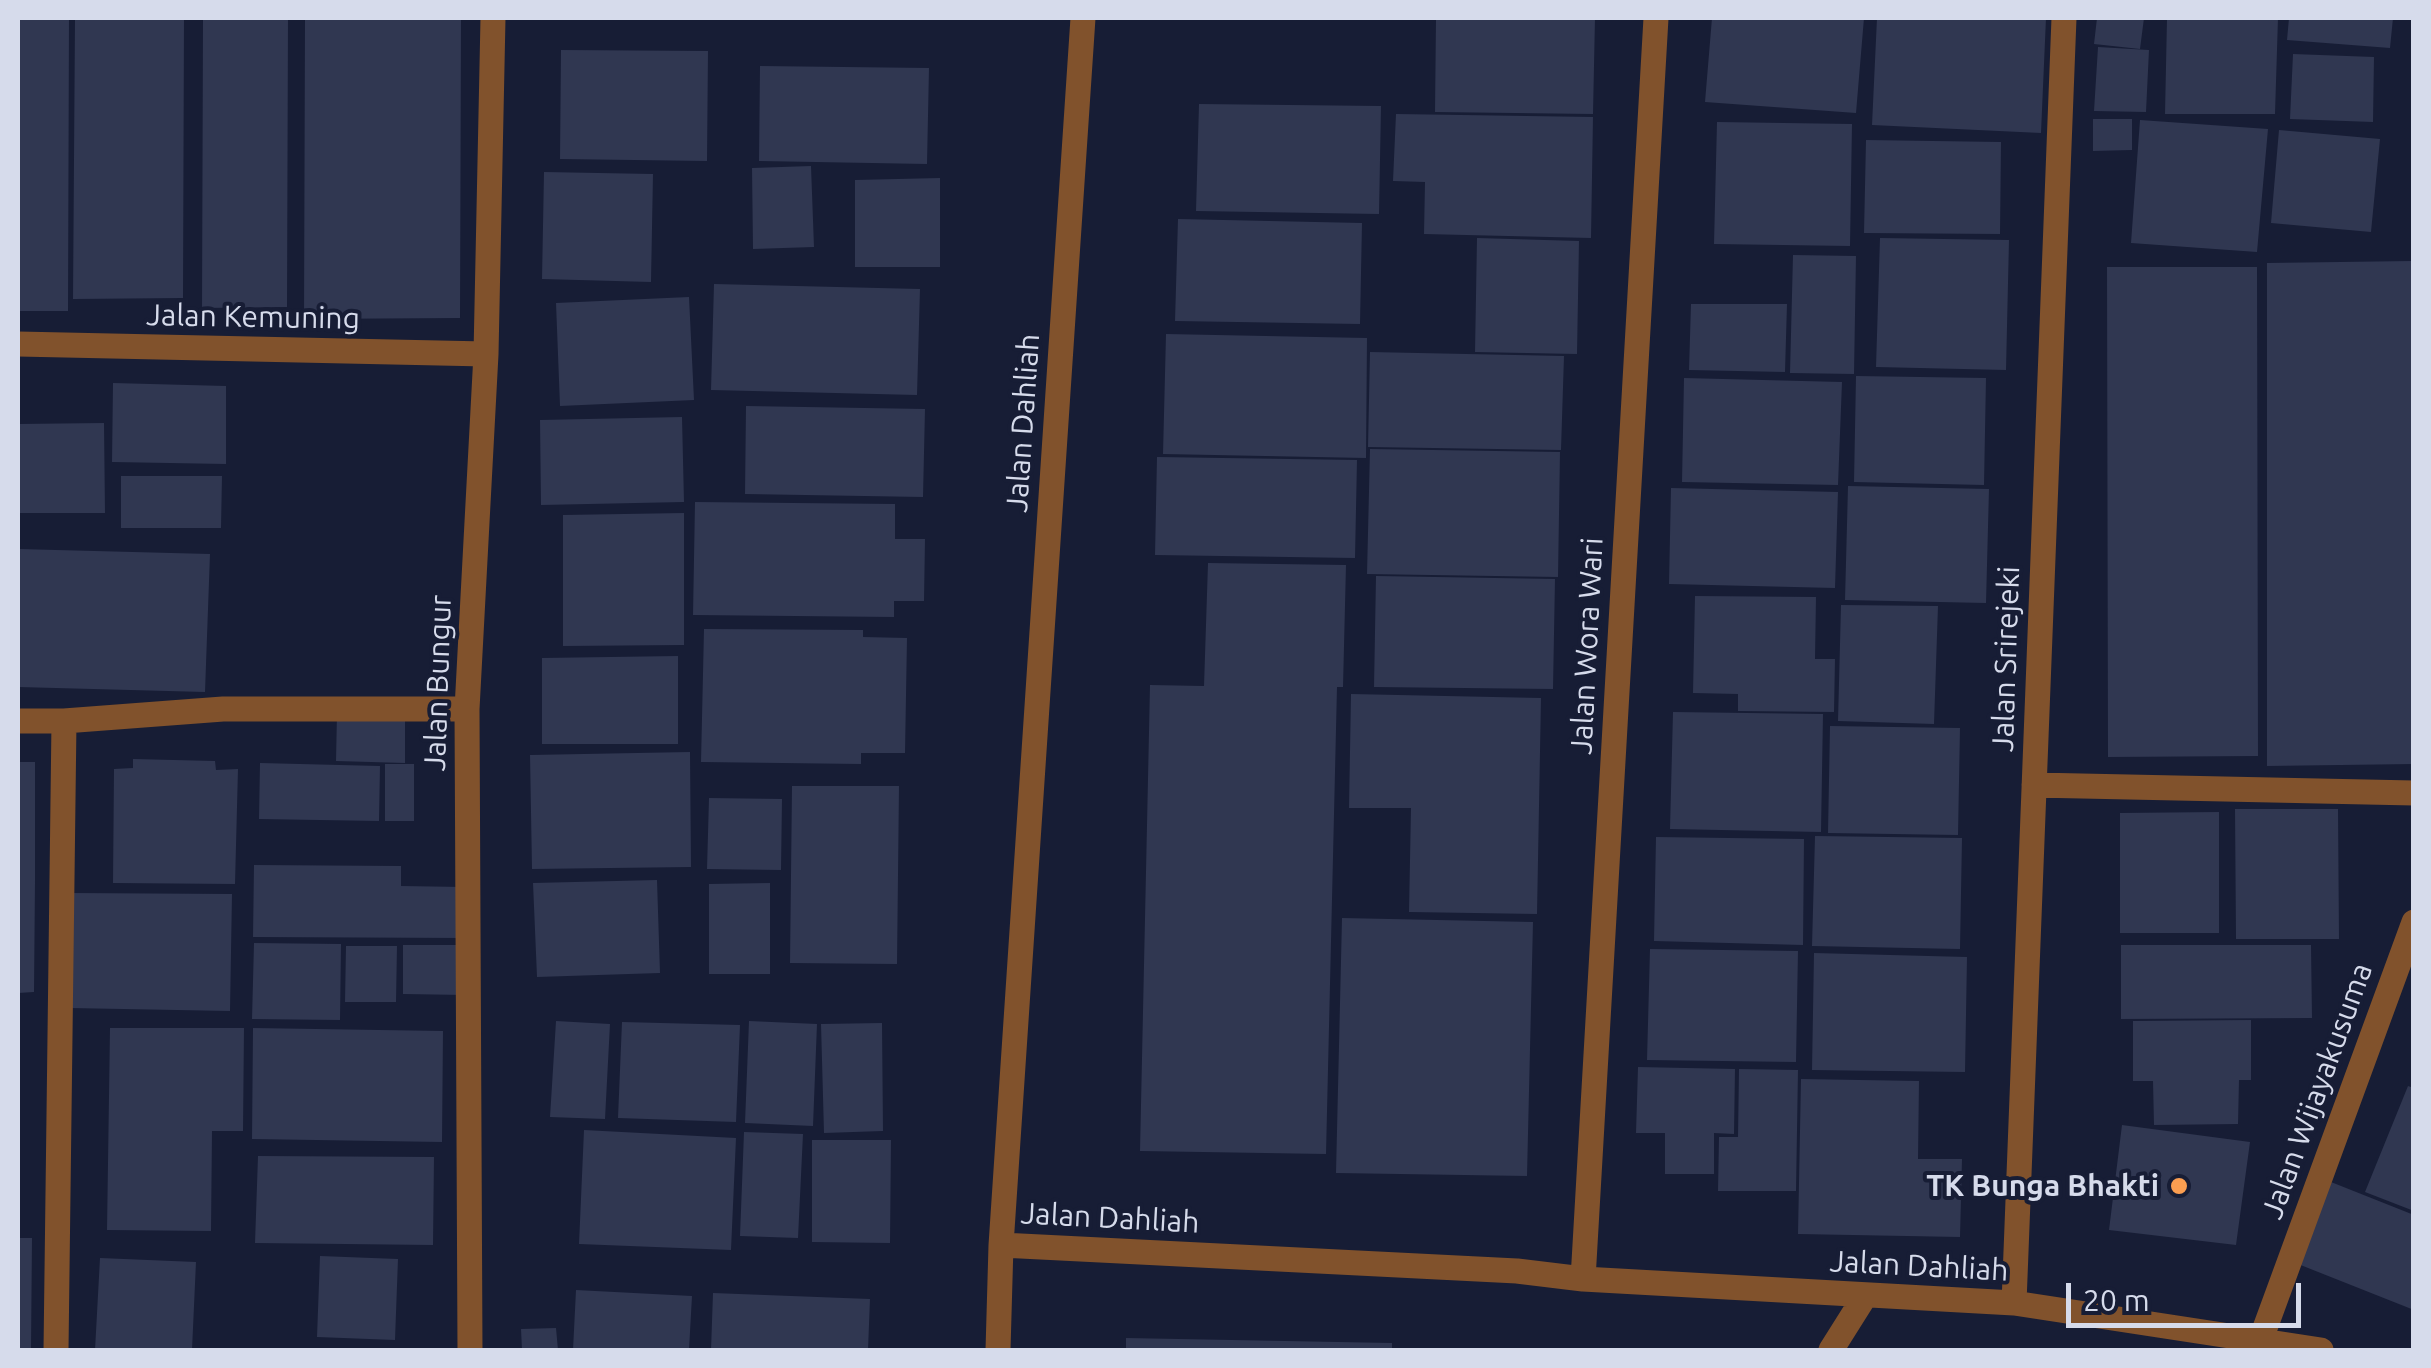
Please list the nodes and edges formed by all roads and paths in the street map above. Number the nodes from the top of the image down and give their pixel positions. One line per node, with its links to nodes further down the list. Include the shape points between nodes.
1 (492, 18): 6 (street, Jalan Bungur)
2 (1082, 18): 13 (street, Jalan Dahliah)
3 (1656, 18): 14 (street, Jalan Wora Wari)
4 (2064, 18): 10 (street, Jalan Srirejeki)
5 (18, 344): 6 (street, Jalan Kemuning)
6 (486, 354): 7 (street, Jalan Bungur)
7 (467, 708): 9 (street, via 223,709); 19 (street, Jalan Bungur)
8 (18, 721): 9 (street)
9 (64, 721): 18 (street)
10 (2034, 785): 11 (street); 16 (street, Jalan Srirejeki)
11 (2414, 793)
12 (2414, 922): 17 (street, Jalan Wijayakusuma)
13 (1001, 1245): 14 (street, Jalan Dahliah); 20 (street)
14 (1583, 1279): 15 (street, Jalan Dahliah)
15 (1865, 1296): 16 (street, Jalan Dahliah); 21 (street)
16 (2014, 1304): 17 (street, Jalan Dahliah)
17 (2261, 1340): 22 (street, Jalan Dahliah)
18 (56, 1350)
19 (470, 1350)
20 (998, 1350)
21 (1831, 1350)
22 (2322, 1350)

